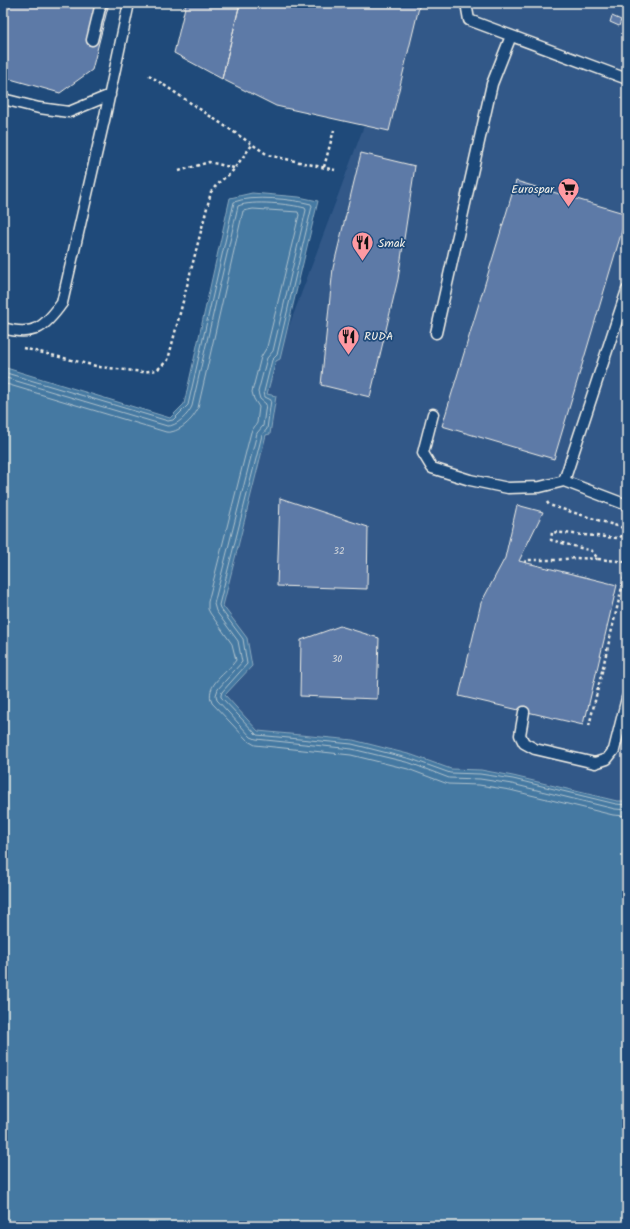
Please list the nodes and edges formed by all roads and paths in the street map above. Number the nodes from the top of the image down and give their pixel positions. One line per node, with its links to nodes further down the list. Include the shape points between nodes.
1 (100, 3): 5 (lane)
2 (129, 3): 8 (lane)
3 (466, 3): 4 (lane, via 469,20)
4 (511, 36): 7 (lane); 18 (lane, via 492,84)
5 (92, 40)
6 (149, 75): 11 (path)
7 (627, 79)
8 (110, 95): 9 (lane, via 69,112); 17 (lane, via 62,302 50,319 34,330 15,331)
9 (3, 99)
10 (334, 130): 12 (path)
11 (252, 145): 12 (path, via 268,155); 13 (path)
12 (324, 167): 14 (path)
13 (234, 168): 15 (path, via 209,162); 19 (path, via 211,192 168,360 157,370 143,372 100,367)
14 (335, 170)
15 (179, 171)
16 (627, 290): 21 (lane)
17 (3, 328)
18 (436, 333)
19 (18, 347)
20 (432, 414): 22 (lane, via 423,453 432,468 508,488)
21 (564, 481): 22 (lane); 23 (lane)
22 (540, 487): 24 (path, via 549,505)
23 (627, 505)
24 (627, 529)
25 (627, 534): 26 (path, via 617,538 552,532 552,540 592,551)
26 (598, 559): 27 (path); 28 (path, via 526,560)
27 (627, 562)
28 (525, 563)
29 (627, 566): 32 (path)
30 (627, 698): 31 (lane, via 614,750 607,760 595,763 535,749 524,743 520,735)
31 (524, 712)
32 (589, 726)

